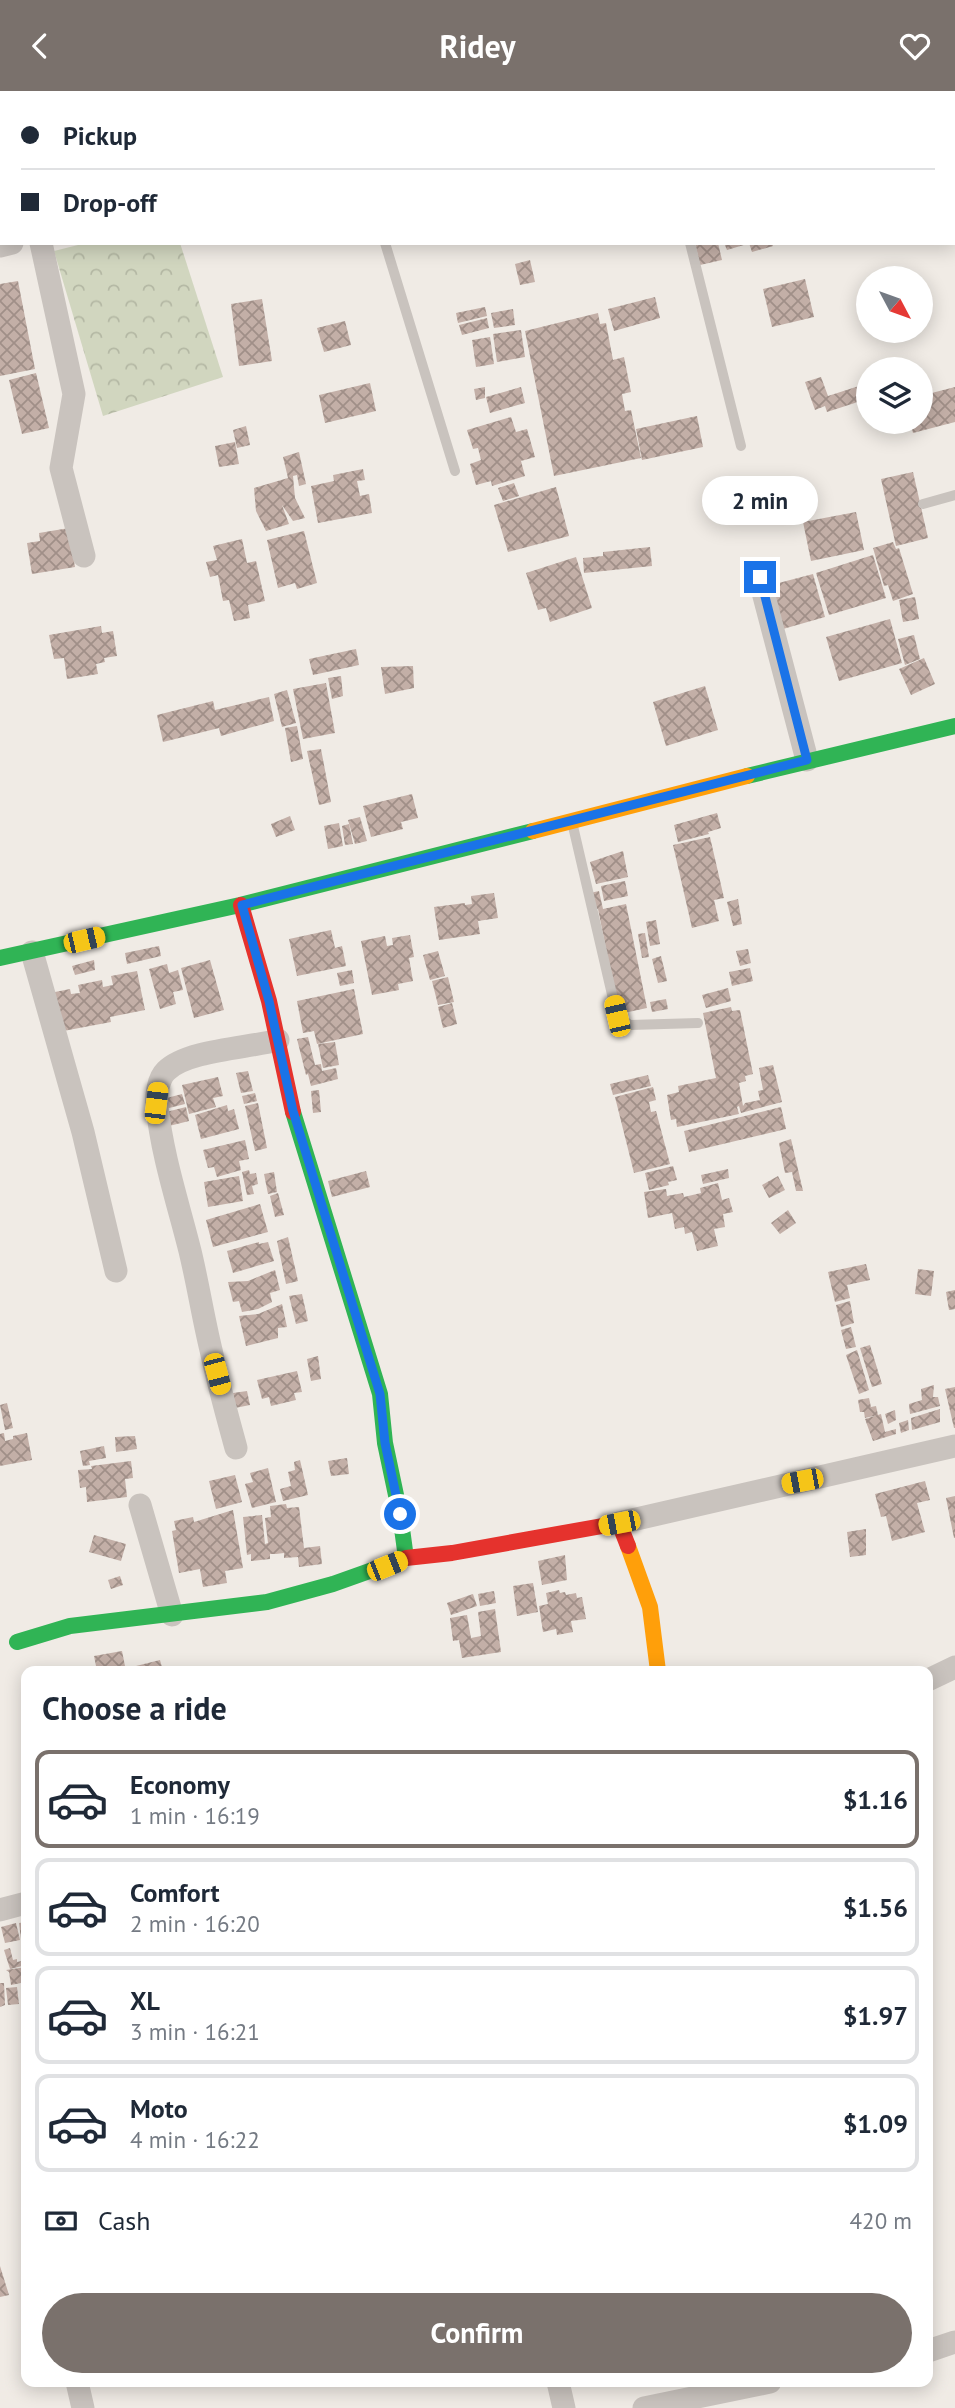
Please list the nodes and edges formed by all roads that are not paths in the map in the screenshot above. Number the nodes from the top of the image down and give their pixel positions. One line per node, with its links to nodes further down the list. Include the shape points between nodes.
1 (41, 245): 8 (street, via 74,394 61,468)
2 (385, 245): 5 (lane)
3 (691, 245): 4 (lane)
4 (741, 446)
5 (455, 471)
6 (955, 495): 7 (lane)
7 (923, 505)
8 (84, 556)
9 (760, 577): 11 (street)
10 (955, 726): 11 (street)
11 (807, 760): 12 (street)
12 (572, 820): 13 (street); 16 (lane, via 617,1016 630,1025)
13 (242, 905): 14 (street); 17 (street)
14 (32, 952): 15 (street); 18 (street)
15 (0, 958)
16 (698, 1023)
17 (278, 1039): 20 (street, via 173,1066 161,1079 156,1103); 23 (street, via 293,1111 380,1394)
18 (116, 1271)
19 (955, 1446): 22 (street)
20 (236, 1448)
21 (140, 1505): 24 (street)
22 (619, 1523): 23 (street); 26 (street, via 650,1607)
23 (406, 1559): 24 (street, via 267,1602)
24 (172, 1615): 25 (street, via 70,1626)
25 (17, 1641)
26 (657, 1666)
27 (955, 1667): 28 (street)
28 (933, 1678)
29 (21, 1904): 30 (street)
30 (0, 1910)
31 (955, 2342): 32 (street)
32 (933, 2349)
33 (78, 2387): 36 (street)
34 (559, 2387): 37 (street)
35 (746, 2387): 38 (street)
36 (83, 2408)
37 (564, 2408)
38 (644, 2408)

